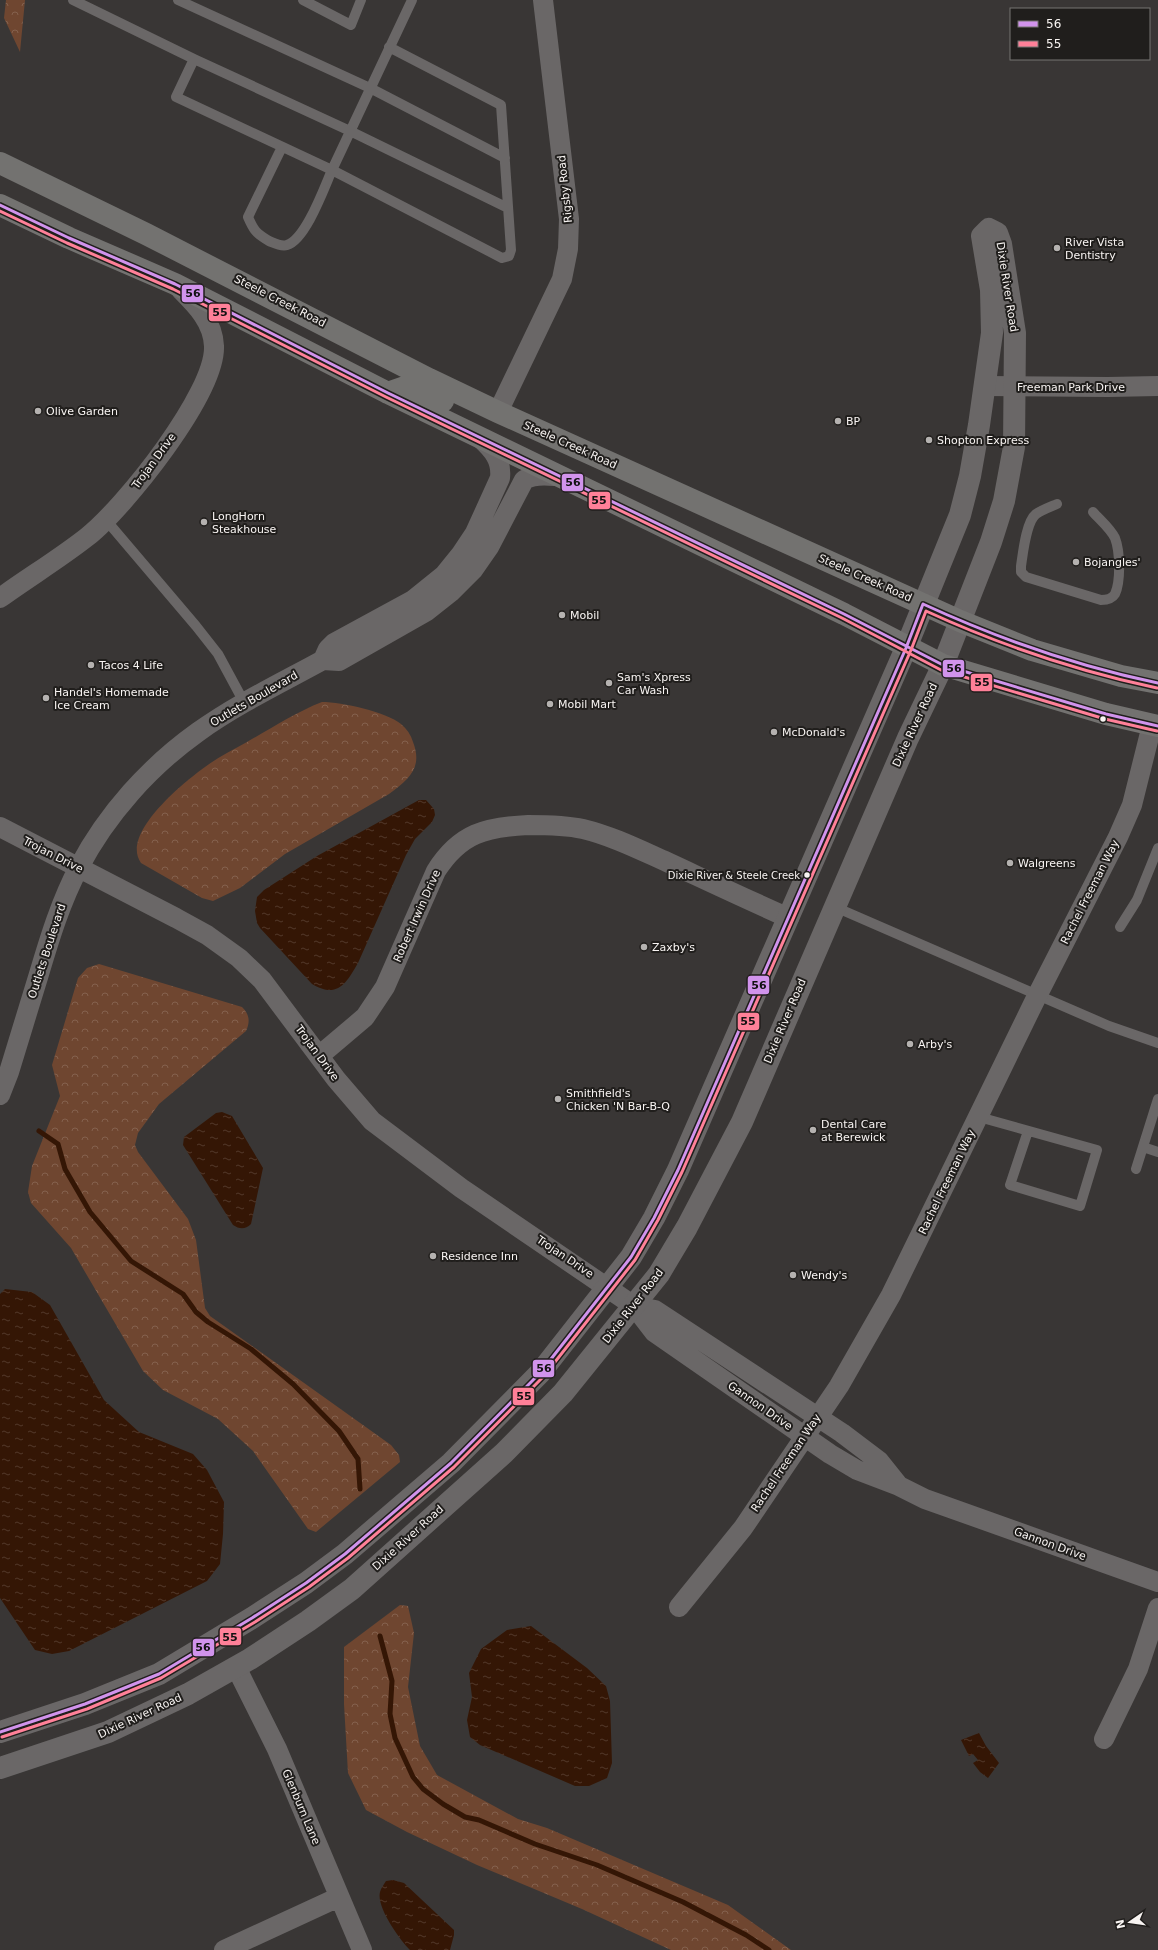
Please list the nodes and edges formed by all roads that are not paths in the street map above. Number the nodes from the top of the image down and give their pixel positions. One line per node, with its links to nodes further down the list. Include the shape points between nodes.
1 (73, 0): 8 (lane)
2 (178, 0): 9 (lane)
3 (303, 0): 4 (lane, via 351,25)
4 (361, 0)
5 (412, 0): 7 (lane)
6 (543, 0): 22 (street, Rigsby Road, via 569,218 568,249 562,279)
7 (389, 47): 9 (lane); 12 (lane, via 501,105)
8 (194, 59): 10 (lane); 11 (lane, via 176,97)
9 (370, 88): 10 (lane); 12 (lane)
10 (350, 131): 14 (lane); 16 (lane)
11 (282, 147): 14 (lane); 14 (lane, via 248,217 255,233 275,244 286,245 297,239)
12 (505, 158): 16 (lane)
13 (0, 163): 22 (main road, Steele Creek Road)
14 (332, 170): 16 (lane, via 502,258 509,256 511,250)
15 (0, 205): 17 (main road)
16 (508, 208)
17 (174, 284): 21 (main road); 27 (street, Trojan Drive, via 199,308 207,320 214,346 213,359 196,398 163,452)
18 (984, 386): 20 (street, Freeman Park Drive); 20 (street, Dixie River Road, via 992,332 991,290 982,236 989,229 998,233 1001,244 1014,333); 29 (street, Dixie River Road, via 970,476 960,515)
19 (1158, 386): 20 (street, Freeman Park Drive)
20 (1016, 387): 30 (street, Dixie River Road, via 1014,447 1004,501 992,542)
21 (388, 393): 22 (main road, via 408,386 487,421 493,419); 23 (main road)
22 (498, 412): 29 (main road, Steele Creek Road)
23 (480, 438): 24 (main road); 32 (street, Outlets Boulevard, via 496,455 501,470 500,478 475,533 461,554 432,586 413,600 334,643)
24 (555, 476): 31 (main road, via 844,614); 32 (street, Outlets Boulevard, via 540,475 524,480 489,546 473,570 438,603 339,661)
25 (1057, 504): 26 (lane, via 1037,513 1033,518 1020,566 1021,572 1026,577 1101,600 1114,594 1119,557 1114,537)
26 (1093, 512)
27 (106, 520): 28 (street, Trojan Drive, via 87,537); 35 (lane, via 218,654)
28 (0, 598)
29 (923, 604): 30 (main road, Steele Creek Road); 31 (street, Dixie River Road)
30 (960, 621): 33 (street, Dixie River Road); 34 (main road, Steele Creek Road, via 1032,650 1121,676)
31 (906, 648): 33 (main road); 41 (street, Dixie River Road)
32 (323, 660): 35 (street, Outlets Boulevard)
33 (943, 665): 36 (main road, via 1106,714); 40 (street, Dixie River Road, via 908,738)
34 (1158, 683)
35 (245, 704): 39 (street, Outlets Boulevard, via 194,735 141,782 100,832)
36 (1155, 726): 43 (street, Rachel Freeman Way, via 1125,822)
37 (0, 827): 39 (street, Trojan Drive)
38 (1158, 848): 42 (lane, via 1137,900)
39 (79, 867): 45 (street, Trojan Drive, via 207,935 239,958 262,980); 46 (street, Outlets Boulevard, via 52,930)
40 (835, 907): 43 (lane); 54 (street, Dixie River Road, via 742,1122 687,1227 659,1274)
41 (789, 918): 45 (street, Robert Irwin Drive, via 631,846 583,829 533,825 493,828 478,832 444,857 385,987 365,1017); 54 (street, Dixie River Road, via 678,1170 631,1257)
42 (1120, 927)
43 (1038, 994): 44 (lane, via 1109,1026); 49 (street, Rachel Freeman Way)
44 (1158, 1043)
45 (319, 1056): 54 (street, Trojan Drive, via 372,1121 461,1188)
46 (0, 1095)
47 (1158, 1099): 48 (lane)
48 (1156, 1111): 51 (lane)
49 (979, 1117): 50 (lane); 55 (street, Rachel Freeman Way, via 891,1295 839,1386)
50 (1028, 1131): 50 (lane, via 1097,1150 1080,1206 1010,1185)
51 (1143, 1147): 52 (lane); 53 (lane)
52 (1158, 1152)
53 (1136, 1169)
54 (622, 1297): 55 (street, Gannon Drive, via 655,1310); 56 (street, Gannon Drive, via 654,1332); 61 (street, Dixie River Road, via 563,1393 504,1453 352,1589 308,1621); 62 (street, Dixie River Road, via 540,1373 450,1463 345,1554 306,1583 159,1674 85,1704)
55 (817, 1417): 56 (street, Rachel Freeman Way); 57 (street, Gannon Drive, via 879,1461)
56 (804, 1436): 57 (street, Gannon Drive, via 858,1470); 59 (street, Rachel Freeman Way, via 743,1528)
57 (899, 1486): 58 (street, Gannon Drive, via 925,1499)
58 (1158, 1582)
59 (679, 1606)
60 (1158, 1608): 63 (street, via 1138,1669)
61 (236, 1667): 64 (street, Dixie River Road, via 188,1694 108,1732); 65 (street, Glenburn Lane, via 277,1749)
62 (0, 1732)
63 (1104, 1739)
64 (0, 1768)
65 (339, 1898): 66 (street); 67 (street, Glenburn Lane)
66 (224, 1950)
67 (362, 1950)

